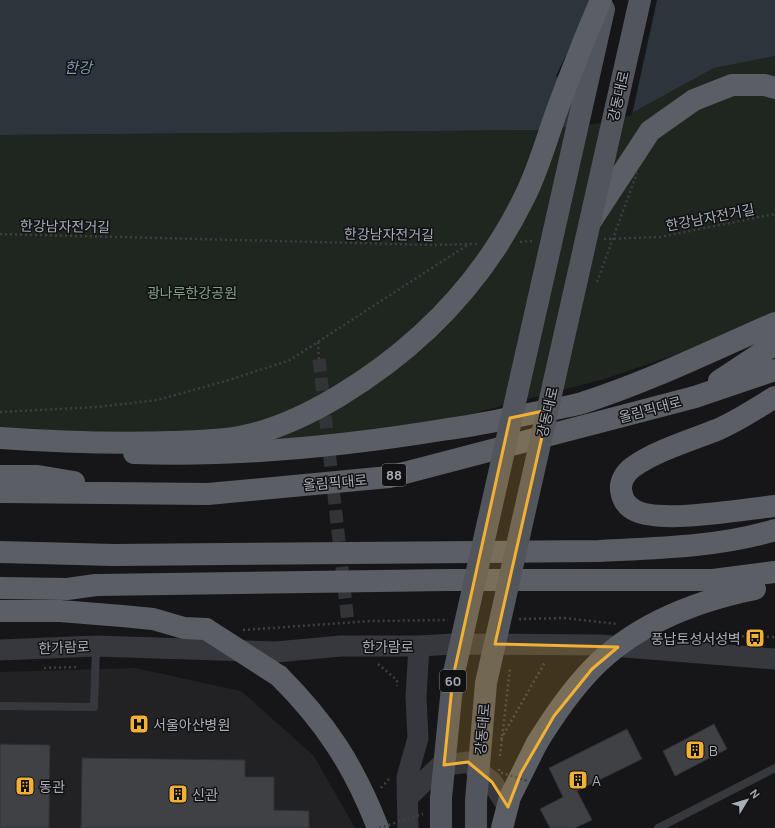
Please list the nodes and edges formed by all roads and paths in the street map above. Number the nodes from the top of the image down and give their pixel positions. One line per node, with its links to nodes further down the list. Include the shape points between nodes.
1 (601, 0): 23 (highway, bridge, via 526,194 505,235 480,271 433,326 408,348 362,381 304,415 240,437)
2 (606, 0): 58 (main road, 60, bridge, via 453,677 441,798)
3 (640, 0): 7 (main road, 강동대로, bridge)
4 (775, 88): 7 (highway, via 765,85 732,86 694,100 650,131)
5 (637, 173): 13 (path, bridge)
6 (775, 214): 7 (path, 한강남자전거길, via 660,236)
7 (593, 231): 61 (main road, 강동대로 / 60, bridge, via 486,683)
8 (0, 234): 12 (path, 한강남자전거길)
9 (541, 241): 10 (path)
10 (517, 242)
11 (485, 243): 12 (path, 한강남자전거길)
12 (469, 244): 15 (path)
13 (597, 284)
14 (775, 324): 25 (highway, via 657,376 580,403 454,429 393,438)
15 (318, 342): 17 (path); 21 (path, via 290,360 156,400 97,407)
16 (775, 344): 19 (highway)
17 (319, 359)
18 (775, 370): 19 (highway, 올림픽대로 / 88)
19 (695, 397): 28 (highway, 올림픽대로 / 88, via 389,477 208,494)
20 (775, 397): 29 (highway, via 722,428 644,460 624,475 621,486 625,503 632,509 656,516)
21 (0, 412)
22 (0, 438): 23 (highway, bridge, via 48,442)
23 (150, 442): 25 (highway, bridge)
24 (0, 448): 25 (highway, via 141,453)
25 (243, 452)
26 (0, 476): 28 (highway, via 38,476)
27 (0, 492): 28 (highway, 올림픽대로 / 88)
28 (138, 493)
29 (775, 506)
30 (775, 530): 31 (highway, via 726,541 599,551 122,554)
31 (0, 552)
32 (775, 572): 35 (highway, via 713,580 104,585)
33 (765, 586): 57 (highway, bridge, via 722,595 693,605 666,617 615,649 592,669 572,692 537,742)
34 (0, 588): 35 (highway)
35 (67, 589): 39 (highway, via 180,612)
36 (0, 611): 39 (highway, via 122,616 153,619 184,628)
37 (522, 613): 38 (path)
38 (520, 621)
39 (206, 630): 59 (highway, bridge, via 279,676 302,698 332,738 360,785)
40 (96, 646): 41 (street, 한가람로, via 276,652 341,646); 42 (street, 한가람로); 47 (lane, via 94,707)
41 (419, 646): 43 (street, 한가람로, via 600,645); 48 (street, via 416,697)
42 (0, 650)
43 (775, 659)
44 (377, 663): 46 (path, via 397,680)
45 (510, 667): 49 (path, bridge)
46 (397, 687)
47 (0, 706)
48 (418, 738): 51 (street); 56 (street, via 407,777)
49 (500, 758)
50 (499, 765): 54 (path, bridge, via 499,772)
51 (440, 766): 56 (street); 57 (street, via 468,762 492,782)
52 (775, 768): 63 (lane)
53 (390, 777): 55 (path)
54 (528, 781)
55 (380, 787)
56 (407, 798): 60 (street)
57 (508, 807): 62 (highway)
58 (433, 821): 59 (path, bridge)
59 (379, 828)
60 (408, 828)
61 (476, 828)
62 (502, 828)
63 (658, 828)

